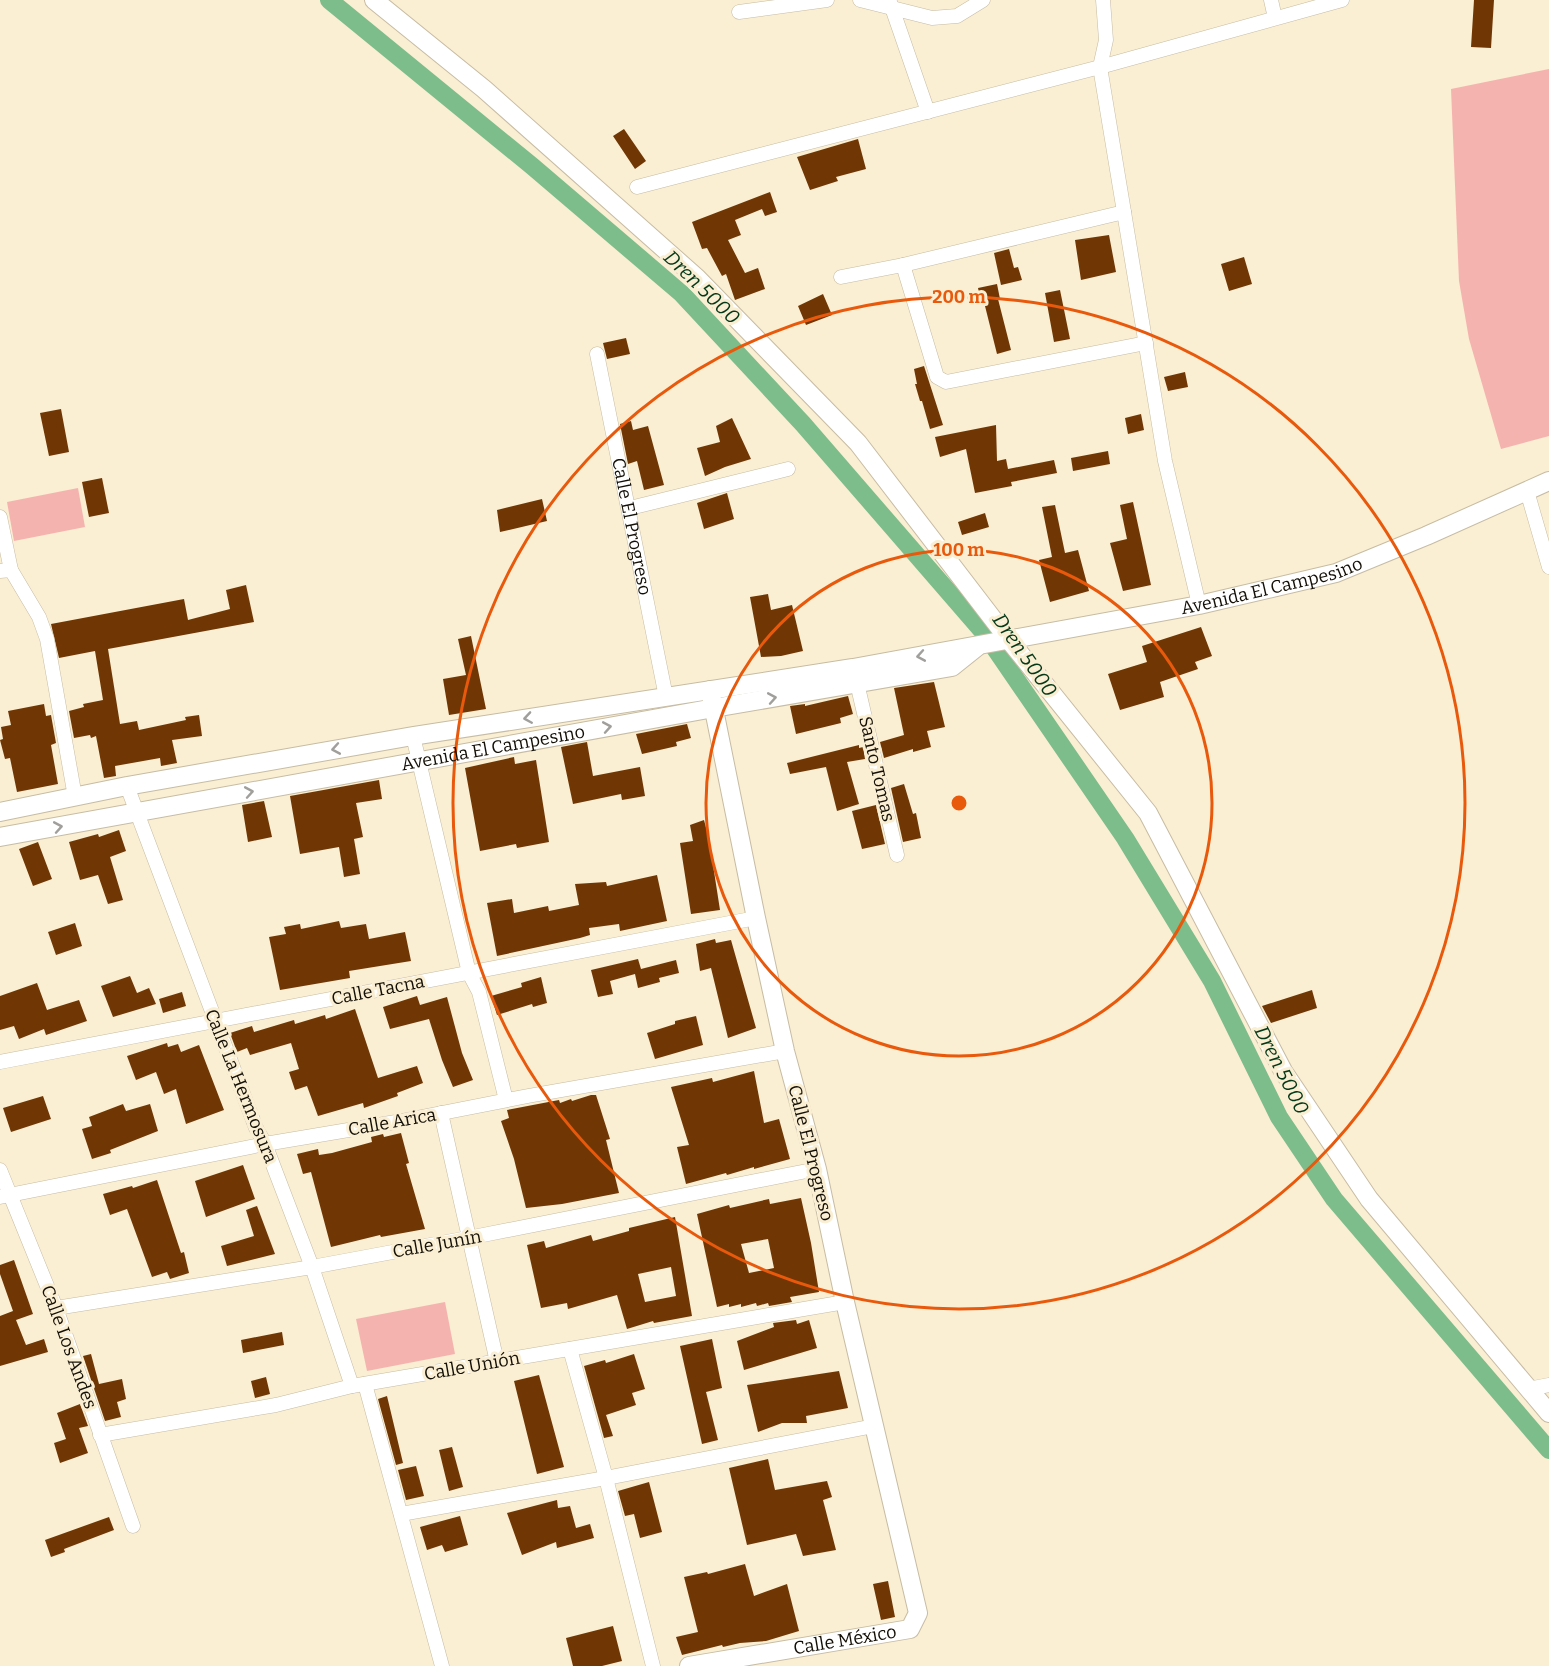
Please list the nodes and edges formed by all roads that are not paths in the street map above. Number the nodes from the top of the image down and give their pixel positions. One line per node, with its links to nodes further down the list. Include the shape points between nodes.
1 (374, 0): 27 (street, via 484,89 697,278 858,443)
2 (827, 0): 9 (street)
3 (860, 0): 8 (street)
4 (984, 0): 8 (street, via 957,16 941,18)
5 (1102, 0): 11 (street, via 1107,40)
6 (1271, 0): 10 (street)
7 (1342, 0): 10 (street)
8 (891, 4): 12 (street)
9 (739, 12)
10 (1275, 18): 11 (street)
11 (1100, 67): 12 (street); 14 (street)
12 (928, 112): 13 (street)
13 (637, 188)
14 (1124, 212): 15 (street); 17 (street)
15 (903, 265): 16 (street); 17 (street, via 938,378 946,382)
16 (841, 277)
17 (1146, 343): 26 (street, via 1165,461)
18 (597, 354): 22 (street, Calle El Progreso)
19 (788, 469): 22 (street)
20 (1549, 481): 21 (street, Avenida El Campesino)
21 (1527, 491): 24 (street); 26 (street, Avenida El Campesino, via 1336,573)
22 (630, 508): 30 (street, Calle El Progreso)
23 (0, 517): 25 (street)
24 (1549, 567)
25 (5, 571): 35 (street, via 39,617 47,639)
26 (1199, 605): 27 (street, Avenida El Campesino)
27 (1007, 641): 28 (street, Avenida El Campesino); 59 (street, via 1148,813 1283,1071 1369,1199)
28 (978, 646): 29 (street, Avenida El Campesino, via 952,667); 31 (street, Avenida El Campesino, one-way to 31)
29 (857, 683): 31 (street, Avenida El Campesino, one-way to 29); 39 (street, Santo Tomas)
30 (666, 697): 31 (street, Avenida El Campesino); 32 (street, Avenida El Campesino, one-way to 32)
31 (712, 699): 33 (street, Avenida El Campesino, one-way to 31); 40 (street, Calle El Progreso)
32 (413, 736): 33 (street); 34 (street, Avenida El Campesino, one-way to 34)
33 (419, 761): 37 (street, Avenida El Campesino, one-way to 33); 41 (street)
34 (127, 786): 35 (street, Avenida El Campesino); 37 (street, Calle La Hermosura)
35 (75, 797): 36 (street, Avenida El Campesino)
36 (0, 812)
37 (137, 813): 38 (street, Avenida El Campesino, one-way to 37); 42 (street, Calle La Hermosura)
38 (0, 837)
39 (897, 855)
40 (756, 918): 41 (street, Calle Tacna); 43 (street, Calle El Progreso)
41 (469, 973): 42 (street, Calle Tacna); 45 (street, via 479,992)
42 (215, 1022): 44 (street, Calle Tacna); 47 (street, Calle La Hermosura)
43 (785, 1051): 45 (street, Calle Arica); 48 (street, Calle El Progreso)
44 (0, 1062)
45 (506, 1100): 46 (street, Calle Arica)
46 (441, 1113): 47 (street, Calle Arica); 51 (street)
47 (265, 1144): 50 (street, Calle Arica); 52 (street, Calle La Hermosura)
48 (817, 1169): 51 (street, Calle Junín); 53 (street, Calle El Progreso)
49 (0, 1170): 50 (street, Calle Los Andes)
50 (4, 1195): 54 (street, Calle Los Andes)
51 (468, 1238): 52 (street, Calle Junín); 56 (street)
52 (312, 1267): 54 (street, Calle Junín); 57 (street, Calle La Hermosura)
53 (844, 1302): 55 (street, Calle Unión); 61 (street, Calle El Progreso)
54 (56, 1308): 62 (street, Calle Los Andes)
55 (570, 1350): 56 (street, Calle Unión); 63 (street)
56 (497, 1362): 57 (street, Calle Unión)
57 (359, 1385): 62 (street, Calle Unión, via 276,1405); 64 (street, Calle La Hermosura)
58 (1549, 1385): 59 (street)
59 (1528, 1389): 60 (street)
60 (1549, 1413)
61 (874, 1426): 63 (street); 66 (street, Calle El Progreso)
62 (100, 1435): 65 (street, Calle Los Andes)
63 (606, 1478): 64 (street); 68 (street)
64 (401, 1514): 67 (street, Calle La Hermosura)
65 (134, 1526)
66 (918, 1613): 69 (street, Calle México, via 910,1629)
67 (442, 1666)
68 (653, 1666)
69 (689, 1666)

